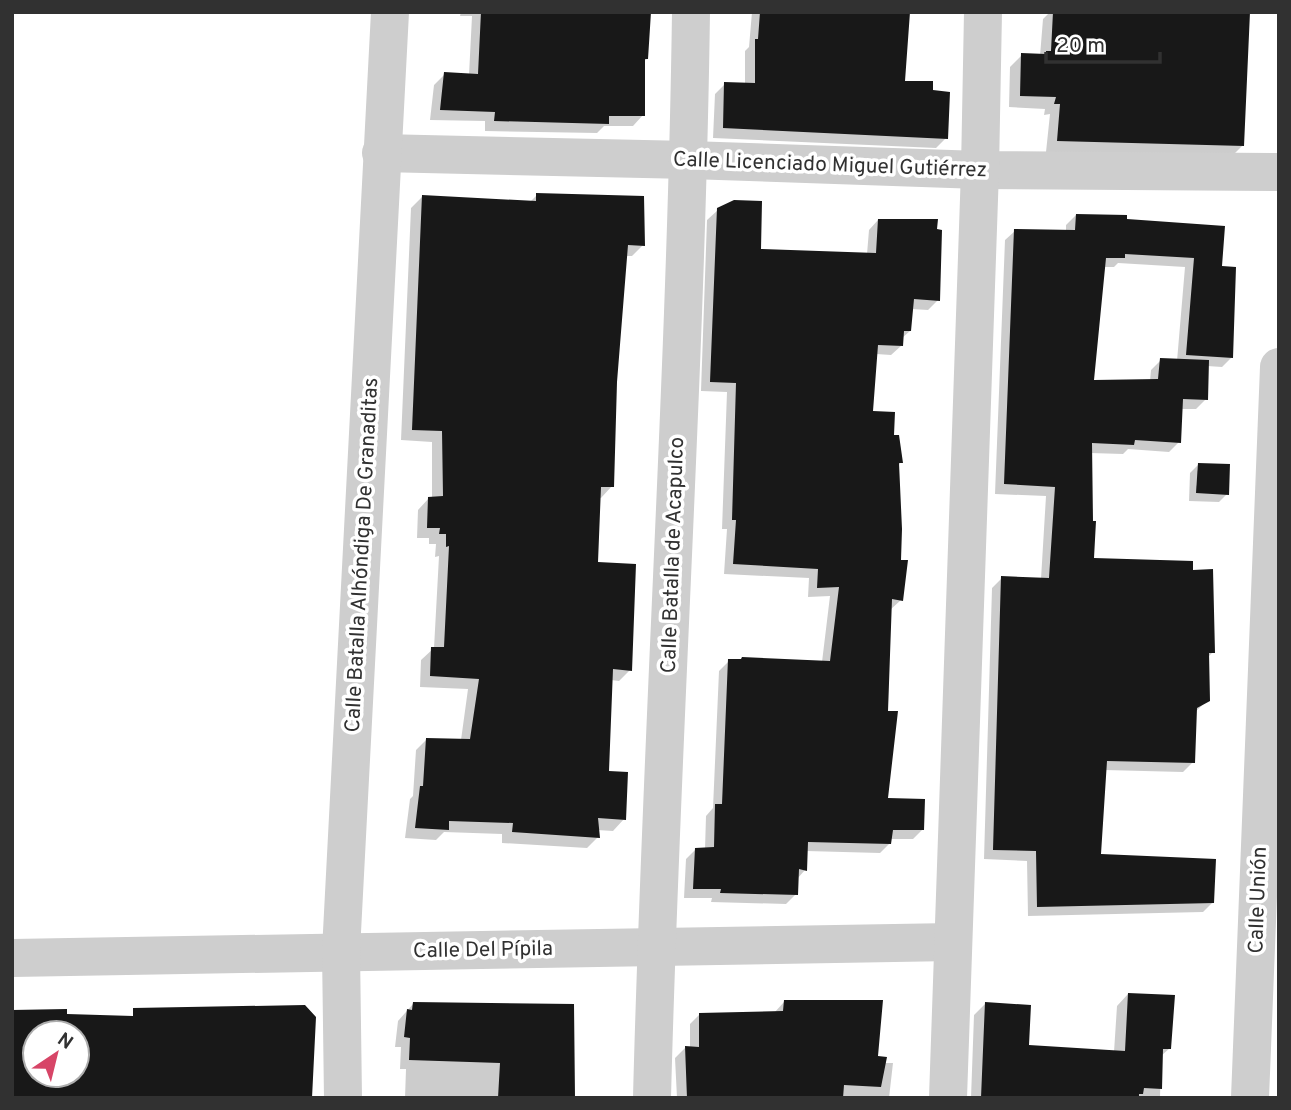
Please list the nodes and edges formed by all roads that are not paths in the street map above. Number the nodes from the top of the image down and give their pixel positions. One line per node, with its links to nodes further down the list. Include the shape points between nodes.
1 (390, 12): 4 (street, Calle Batalla Alhóndiga De Granaditas)
2 (691, 12): 5 (street, Calle Batalla de Acapulco)
3 (983, 12): 6 (street)
4 (381, 153): 5 (street, Calle Licenciado Miguel Gutiérrez); 11 (street, Calle Batalla Alhóndiga De Granaditas)
5 (689, 160): 6 (street, Calle Licenciado Miguel Gutiérrez); 10 (street, Calle Batalla de Acapulco)
6 (980, 170): 7 (street, Calle Licenciado Miguel Gutiérrez); 9 (street)
7 (1279, 172)
8 (1279, 367): 16 (street, Calle Unión)
9 (953, 942): 10 (street, Calle Del Pípila); 15 (street)
10 (656, 946): 11 (street, Calle Del Pípila); 14 (street, Calle Batalla de Acapulco)
11 (341, 951): 12 (street, Calle Del Pípila); 13 (street, Calle Batalla Alhóndiga De Granaditas)
12 (12, 958)
13 (343, 1098)
14 (652, 1098)
15 (948, 1098)
16 (1250, 1098)

